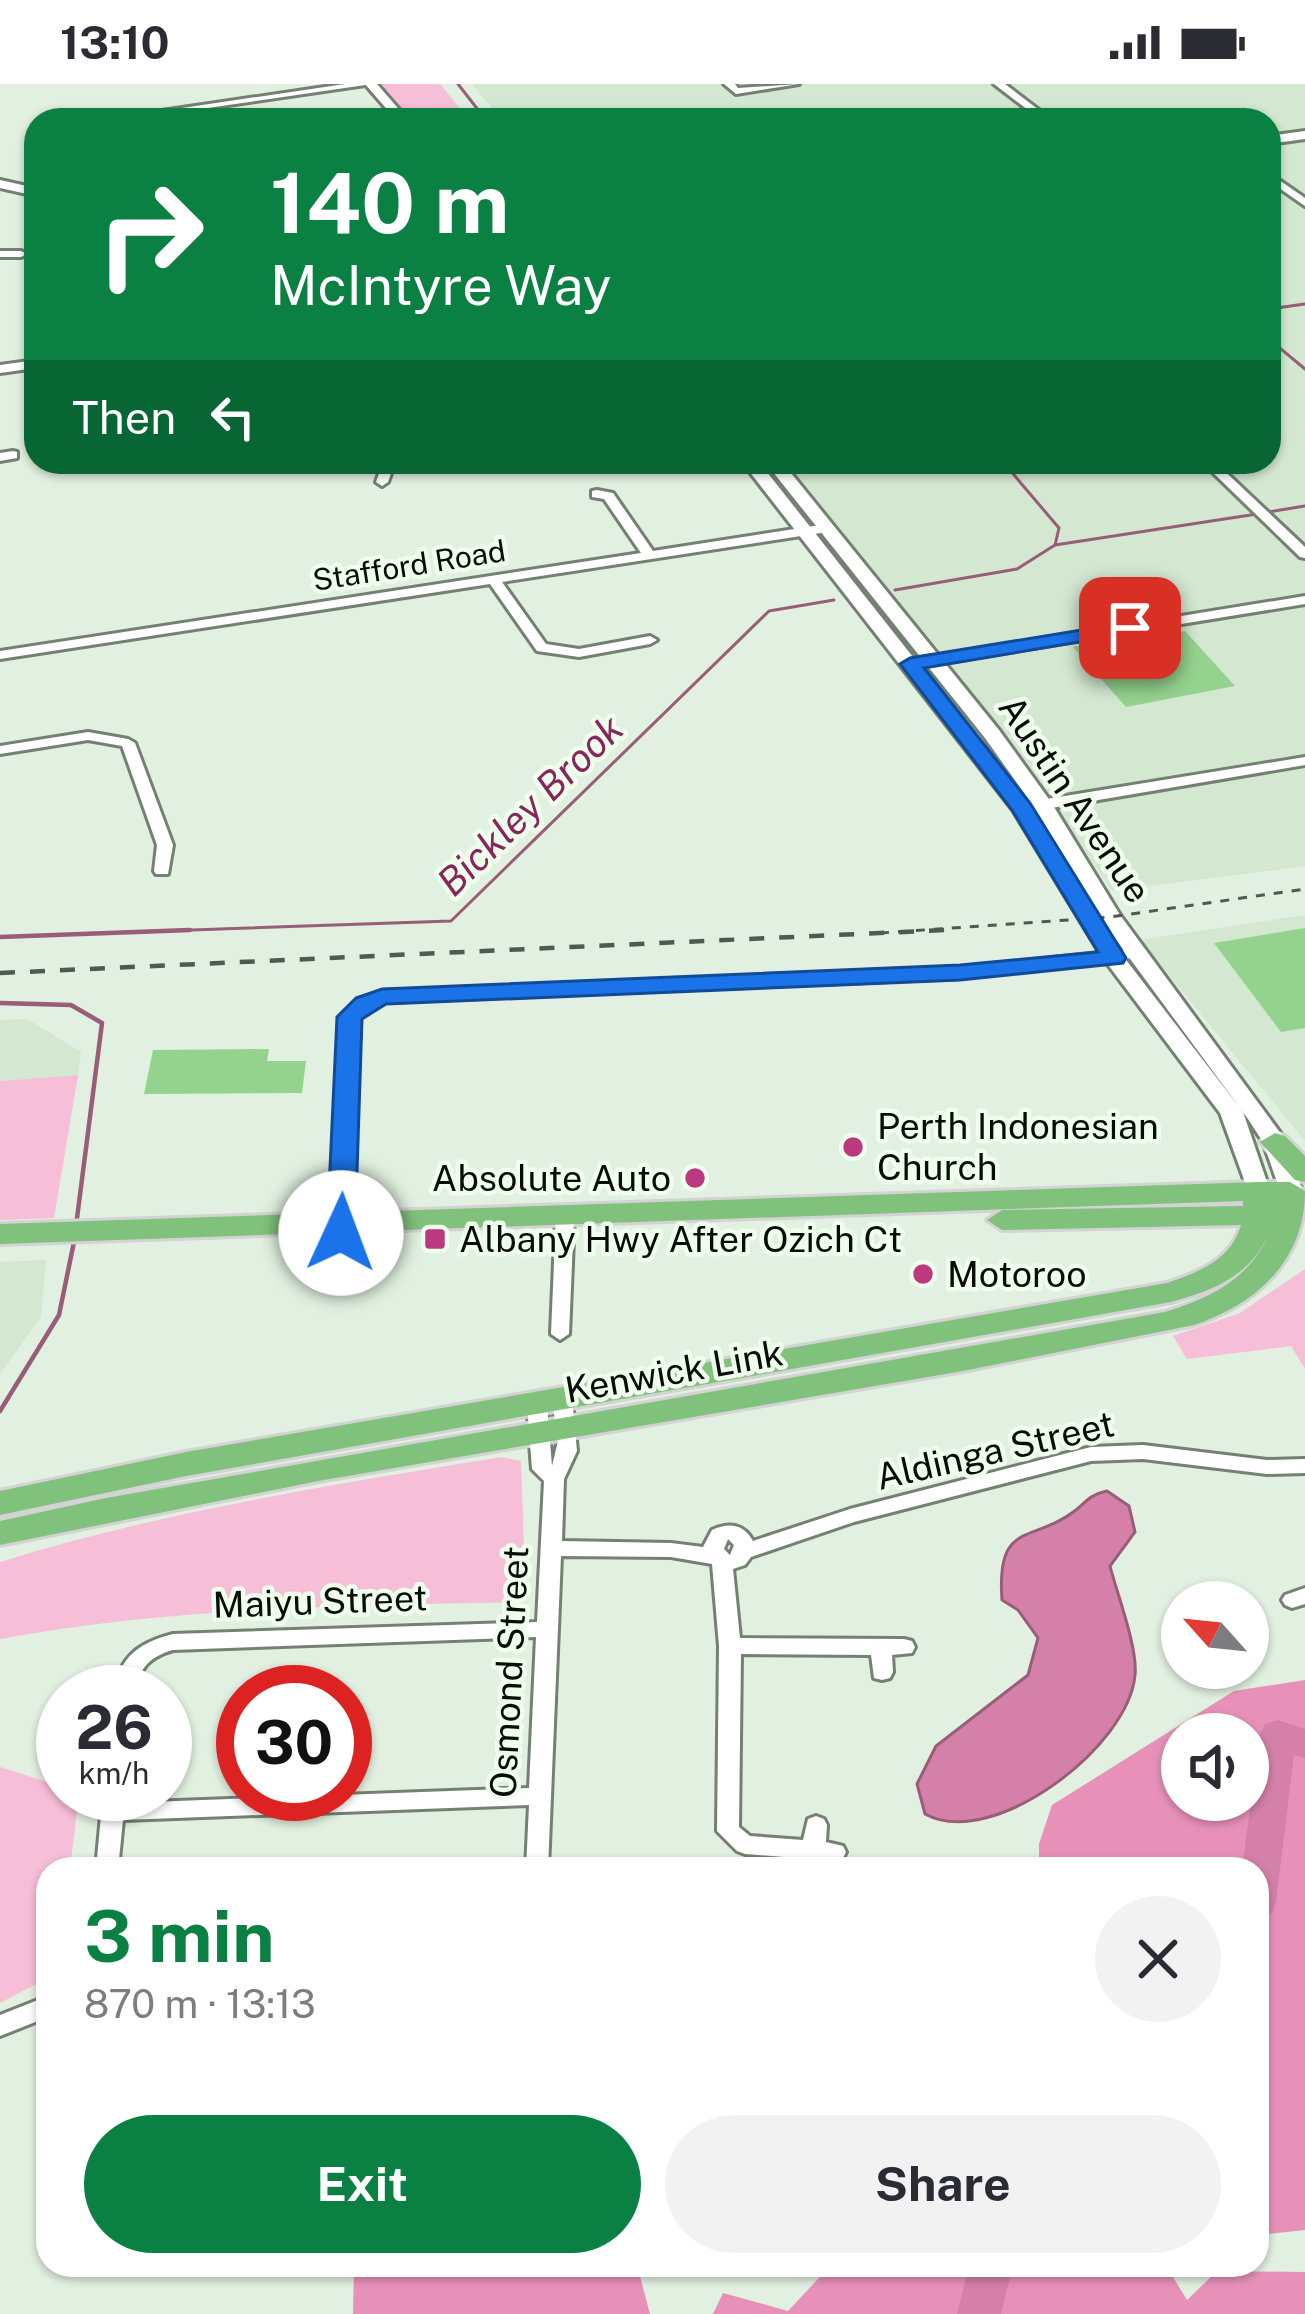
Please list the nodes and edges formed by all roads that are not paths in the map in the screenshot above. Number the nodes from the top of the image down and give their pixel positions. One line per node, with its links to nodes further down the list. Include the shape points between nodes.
1 (369, 84): 5 (street)
2 (794, 84): 4 (street)
3 (998, 84): 6 (street)
4 (732, 87)
5 (190, 108)
6 (1031, 108)
7 (0, 254): 8 (street)
8 (21, 254)
9 (385, 474): 13 (street)
10 (760, 474): 16 (main road, Austin Avenue)
11 (783, 474): 15 (main road, Austin Avenue)
12 (1221, 474): 17 (street)
13 (382, 482)
14 (597, 494): 18 (street, via 608,496)
15 (827, 528): 16 (street, Stafford Road); 23 (main road, Austin Avenue)
16 (805, 531): 18 (street, Stafford Road); 24 (main road, Austin Avenue)
17 (1305, 554)
18 (650, 556): 19 (street, Stafford Road)
19 (493, 579): 21 (street, via 542,649 579,652); 22 (street, Stafford Road)
20 (1305, 600): 23 (street)
21 (650, 640)
22 (0, 655)
23 (934, 660): 24 (street); 27 (main road, Austin Avenue)
24 (910, 664): 28 (main road, Austin Avenue)
25 (0, 750): 29 (street, via 88,736 128,743 165,845)
26 (1305, 761): 27 (street)
27 (1045, 806): 28 (street); 30 (main road, Austin Avenue)
28 (1022, 808): 30 (main road, Austin Avenue)
29 (162, 871)
30 (1125, 956): 31 (main road, Austin Avenue); 32 (main road, Austin Avenue); 35 (street, via 960,973 364,1003 350,1017)
31 (1275, 1142): 32 (highway)
32 (1288, 1199): 33 (highway); 34 (highway); 40 (highway, Kenwick Link, via 1288,1234 1267,1264)
33 (1196, 1217): 34 (highway); 40 (highway, via 1219,1230 1228,1248)
34 (565, 1221): 35 (highway); 41 (street)
35 (341, 1228): 37 (highway)
36 (0, 1234): 37 (highway)
37 (52, 1237): 38 (highway)
38 (0, 1244)
39 (1305, 1250): 40 (highway)
40 (1211, 1293): 42 (highway, Kenwick Link, via 1185,1316 1091,1337)
41 (560, 1334)
42 (551, 1417): 44 (highway, Kenwick Link, via 181,1492); 47 (street, Osmond Street, via 542,1469 554,1478)
43 (1305, 1466): 48 (street, Aldinga Street, via 1091,1454)
44 (82, 1499): 45 (highway, Kenwick Link); 46 (highway, Kenwick Link)
45 (0, 1503)
46 (0, 1533)
47 (551, 1548): 48 (street, Aldinga Street); 49 (street, Osmond Street)
48 (729, 1555): 50 (street)
49 (548, 1629): 51 (street, Maiyu Street, via 173,1642 139,1653); 53 (street, Osmond Street)
50 (730, 1646): 52 (street, via 892,1647); 56 (street, via 728,1831 745,1845)
51 (130, 1665)
52 (882, 1672)
53 (538, 1796): 54 (street); 58 (street, Osmond Street)
54 (192, 1802)
55 (111, 1821): 57 (street)
56 (822, 1842)
57 (108, 1857)
58 (537, 1857)
59 (36, 2011): 60 (street)
60 (0, 2026)

